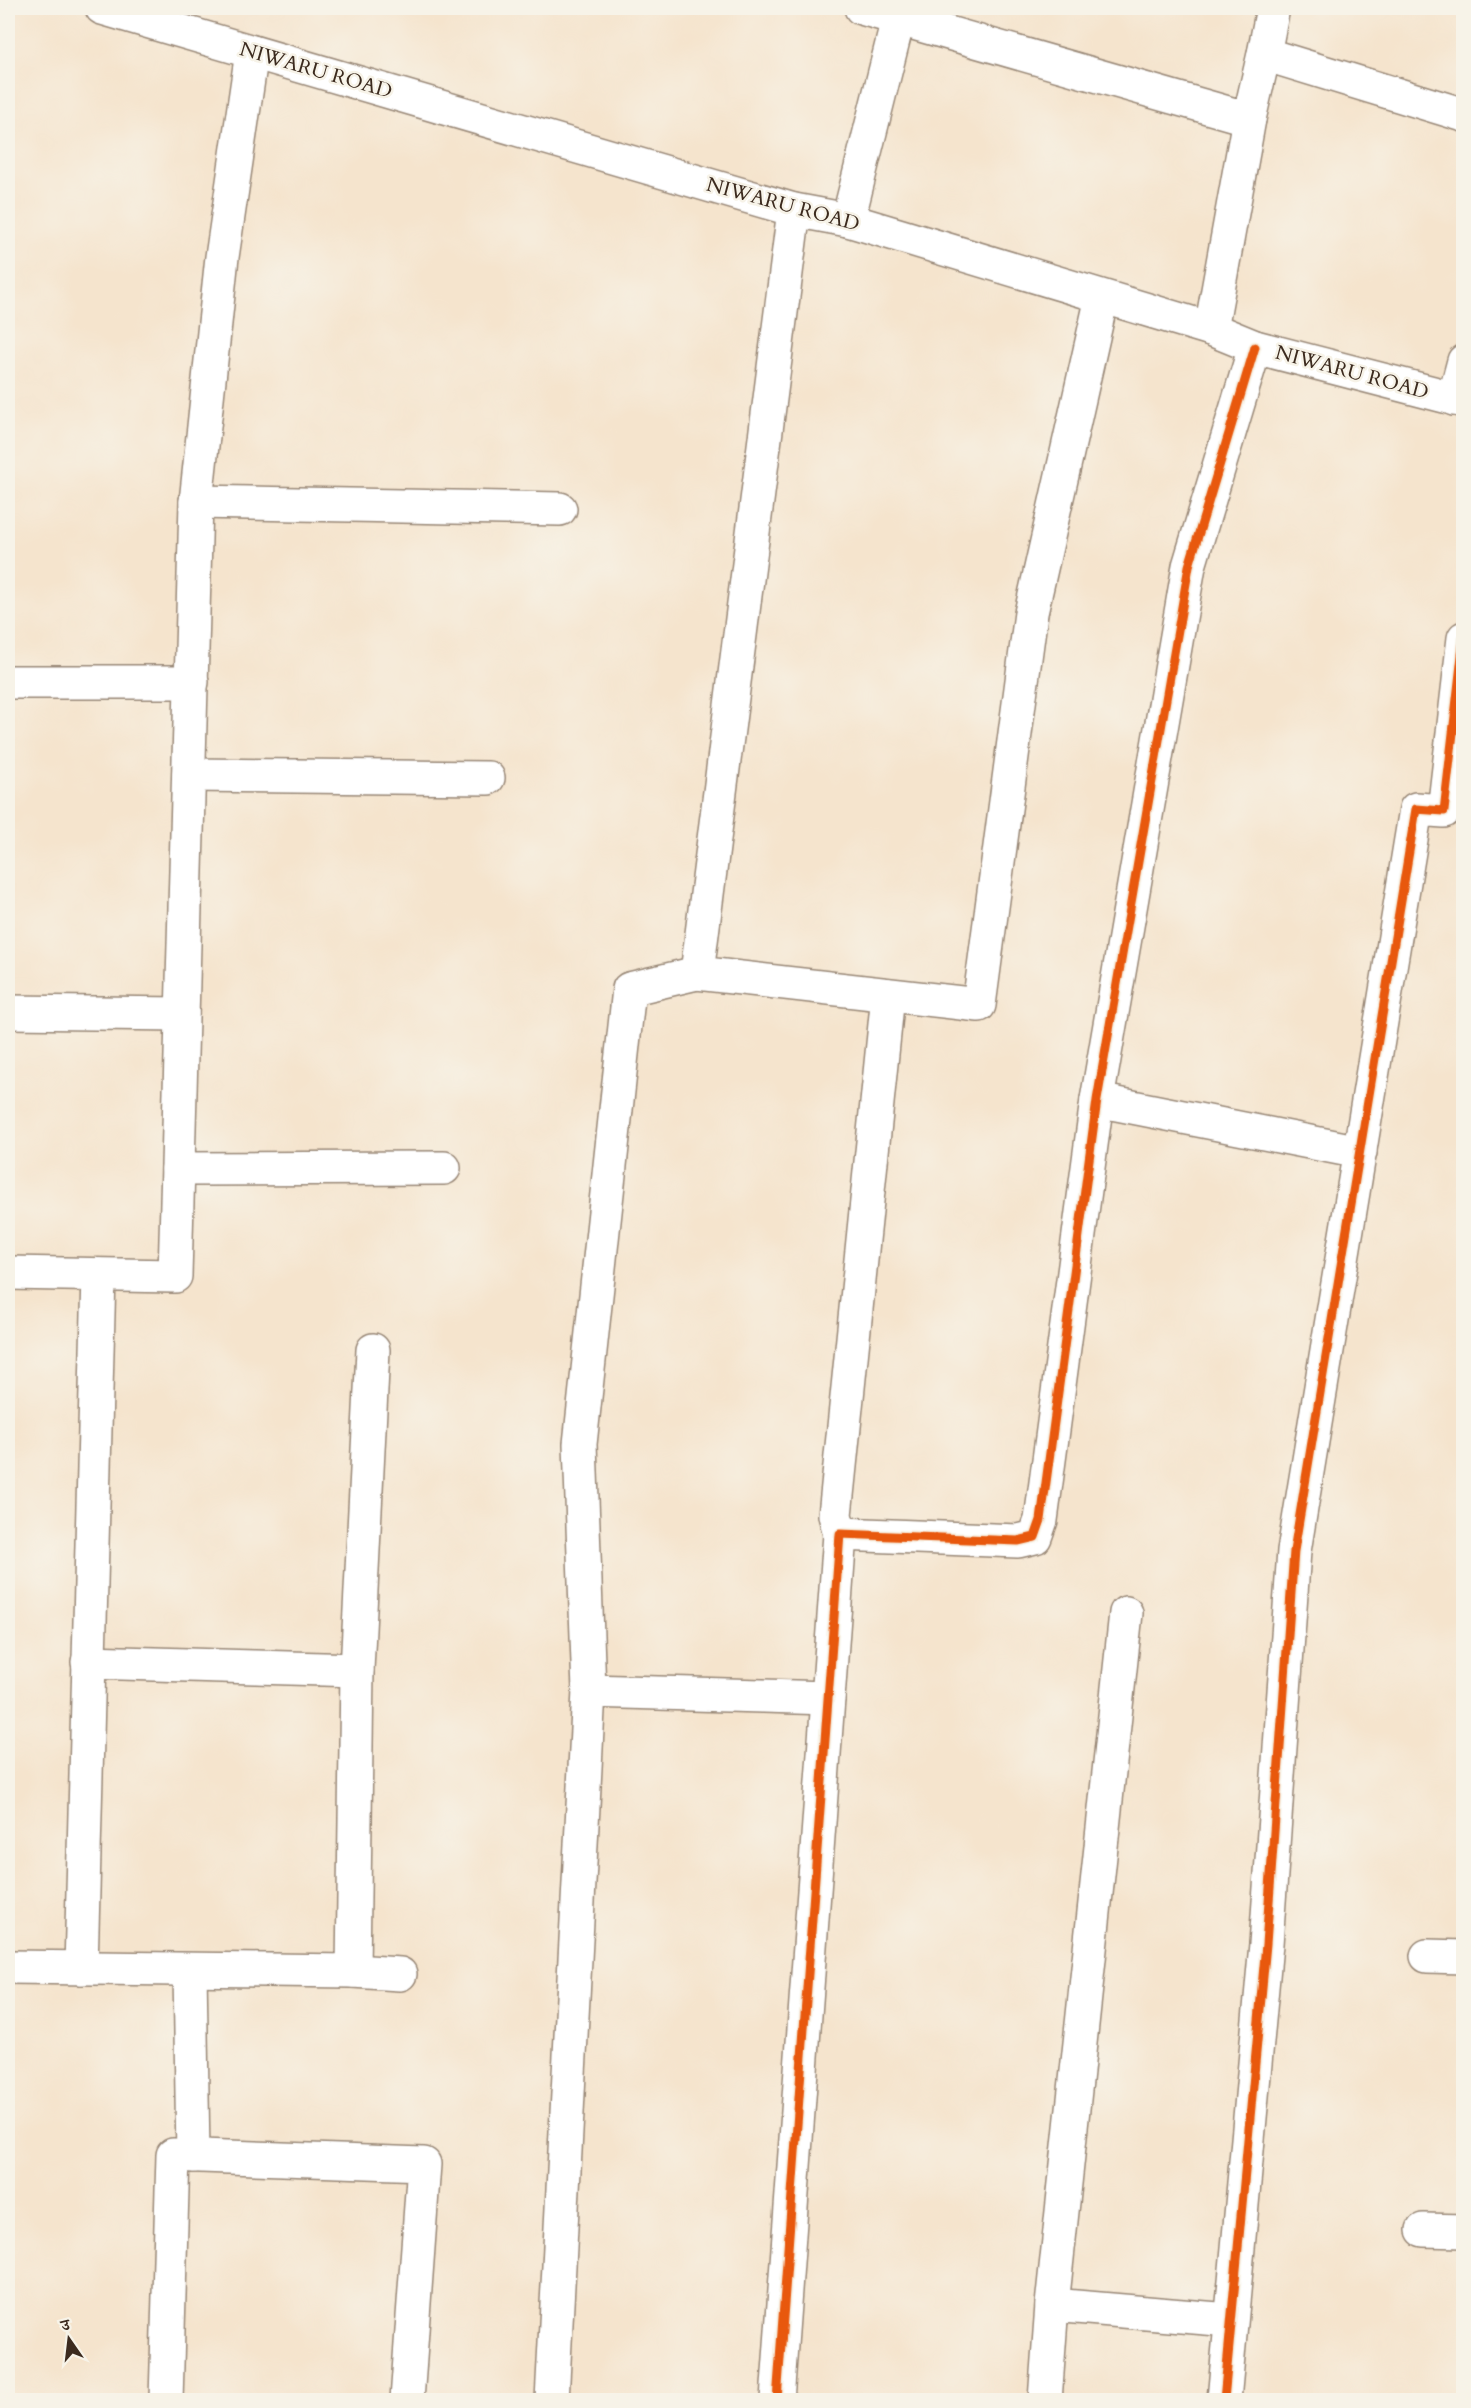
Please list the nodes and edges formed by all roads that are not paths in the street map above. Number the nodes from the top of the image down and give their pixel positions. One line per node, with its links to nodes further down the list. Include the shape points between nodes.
1 (102, 8): 5 (street, NIWARU ROAD)
2 (861, 8): 4 (street)
3 (1273, 8): 7 (street)
4 (900, 13): 9 (street); 11 (street)
5 (169, 16): 6 (street, NIWARU ROAD)
6 (252, 52): 10 (street, NIWARU ROAD); 17 (street, via 222,257)
7 (1264, 54): 8 (street); 9 (street)
8 (1464, 115)
9 (1249, 119): 13 (street)
10 (794, 210): 11 (street, NIWARU ROAD); 24 (street)
11 (849, 220): 12 (street, NIWARU ROAD)
12 (1102, 297): 13 (street, NIWARU ROAD); 25 (street, via 1031,613 978,1005)
13 (1211, 329): 14 (street, NIWARU ROAD)
14 (1255, 346): 16 (street, NIWARU ROAD); 28 (street, via 1189,566)
15 (1464, 361): 16 (street)
16 (1459, 400)
17 (196, 502): 18 (street); 21 (street)
18 (560, 509)
19 (1464, 638): 29 (street, via 1444,811 1416,809)
20 (8, 682): 21 (street)
21 (192, 682): 22 (street)
22 (189, 775): 23 (street); 27 (street)
23 (488, 778)
24 (696, 973): 25 (street); 39 (street, via 629,989 580,1444)
25 (888, 995): 35 (street, via 835,1515)
26 (8, 1012): 27 (street)
27 (182, 1014): 31 (street)
28 (1097, 1100): 29 (street); 35 (street, via 1041,1520 1035,1537 1018,1541)
29 (1360, 1152): 52 (street, via 1294,1551 1266,1944)
30 (444, 1168): 31 (street)
31 (177, 1169): 33 (street, via 175,1276)
32 (8, 1273): 33 (street)
33 (99, 1275): 37 (street)
34 (373, 1350): 38 (street)
35 (840, 1534): 40 (street)
36 (1126, 1613): 51 (street)
37 (88, 1662): 38 (street); 44 (street)
38 (357, 1670): 46 (street)
39 (589, 1691): 40 (street); 55 (street)
40 (828, 1698): 56 (street)
41 (1427, 1956): 42 (street)
42 (1464, 1956)
43 (8, 1967): 44 (street)
44 (81, 1968): 45 (street)
45 (190, 1970): 46 (street); 48 (street)
46 (353, 1971): 47 (street)
47 (400, 1974)
48 (193, 2156): 53 (street, via 173,2155); 54 (street, via 424,2164)
49 (1423, 2230): 50 (street)
50 (1464, 2231)
51 (1053, 2305): 52 (street); 57 (street)
52 (1230, 2320): 58 (street)
53 (166, 2400)
54 (407, 2400)
55 (552, 2400)
56 (777, 2400)
57 (1046, 2400)
58 (1224, 2400)

